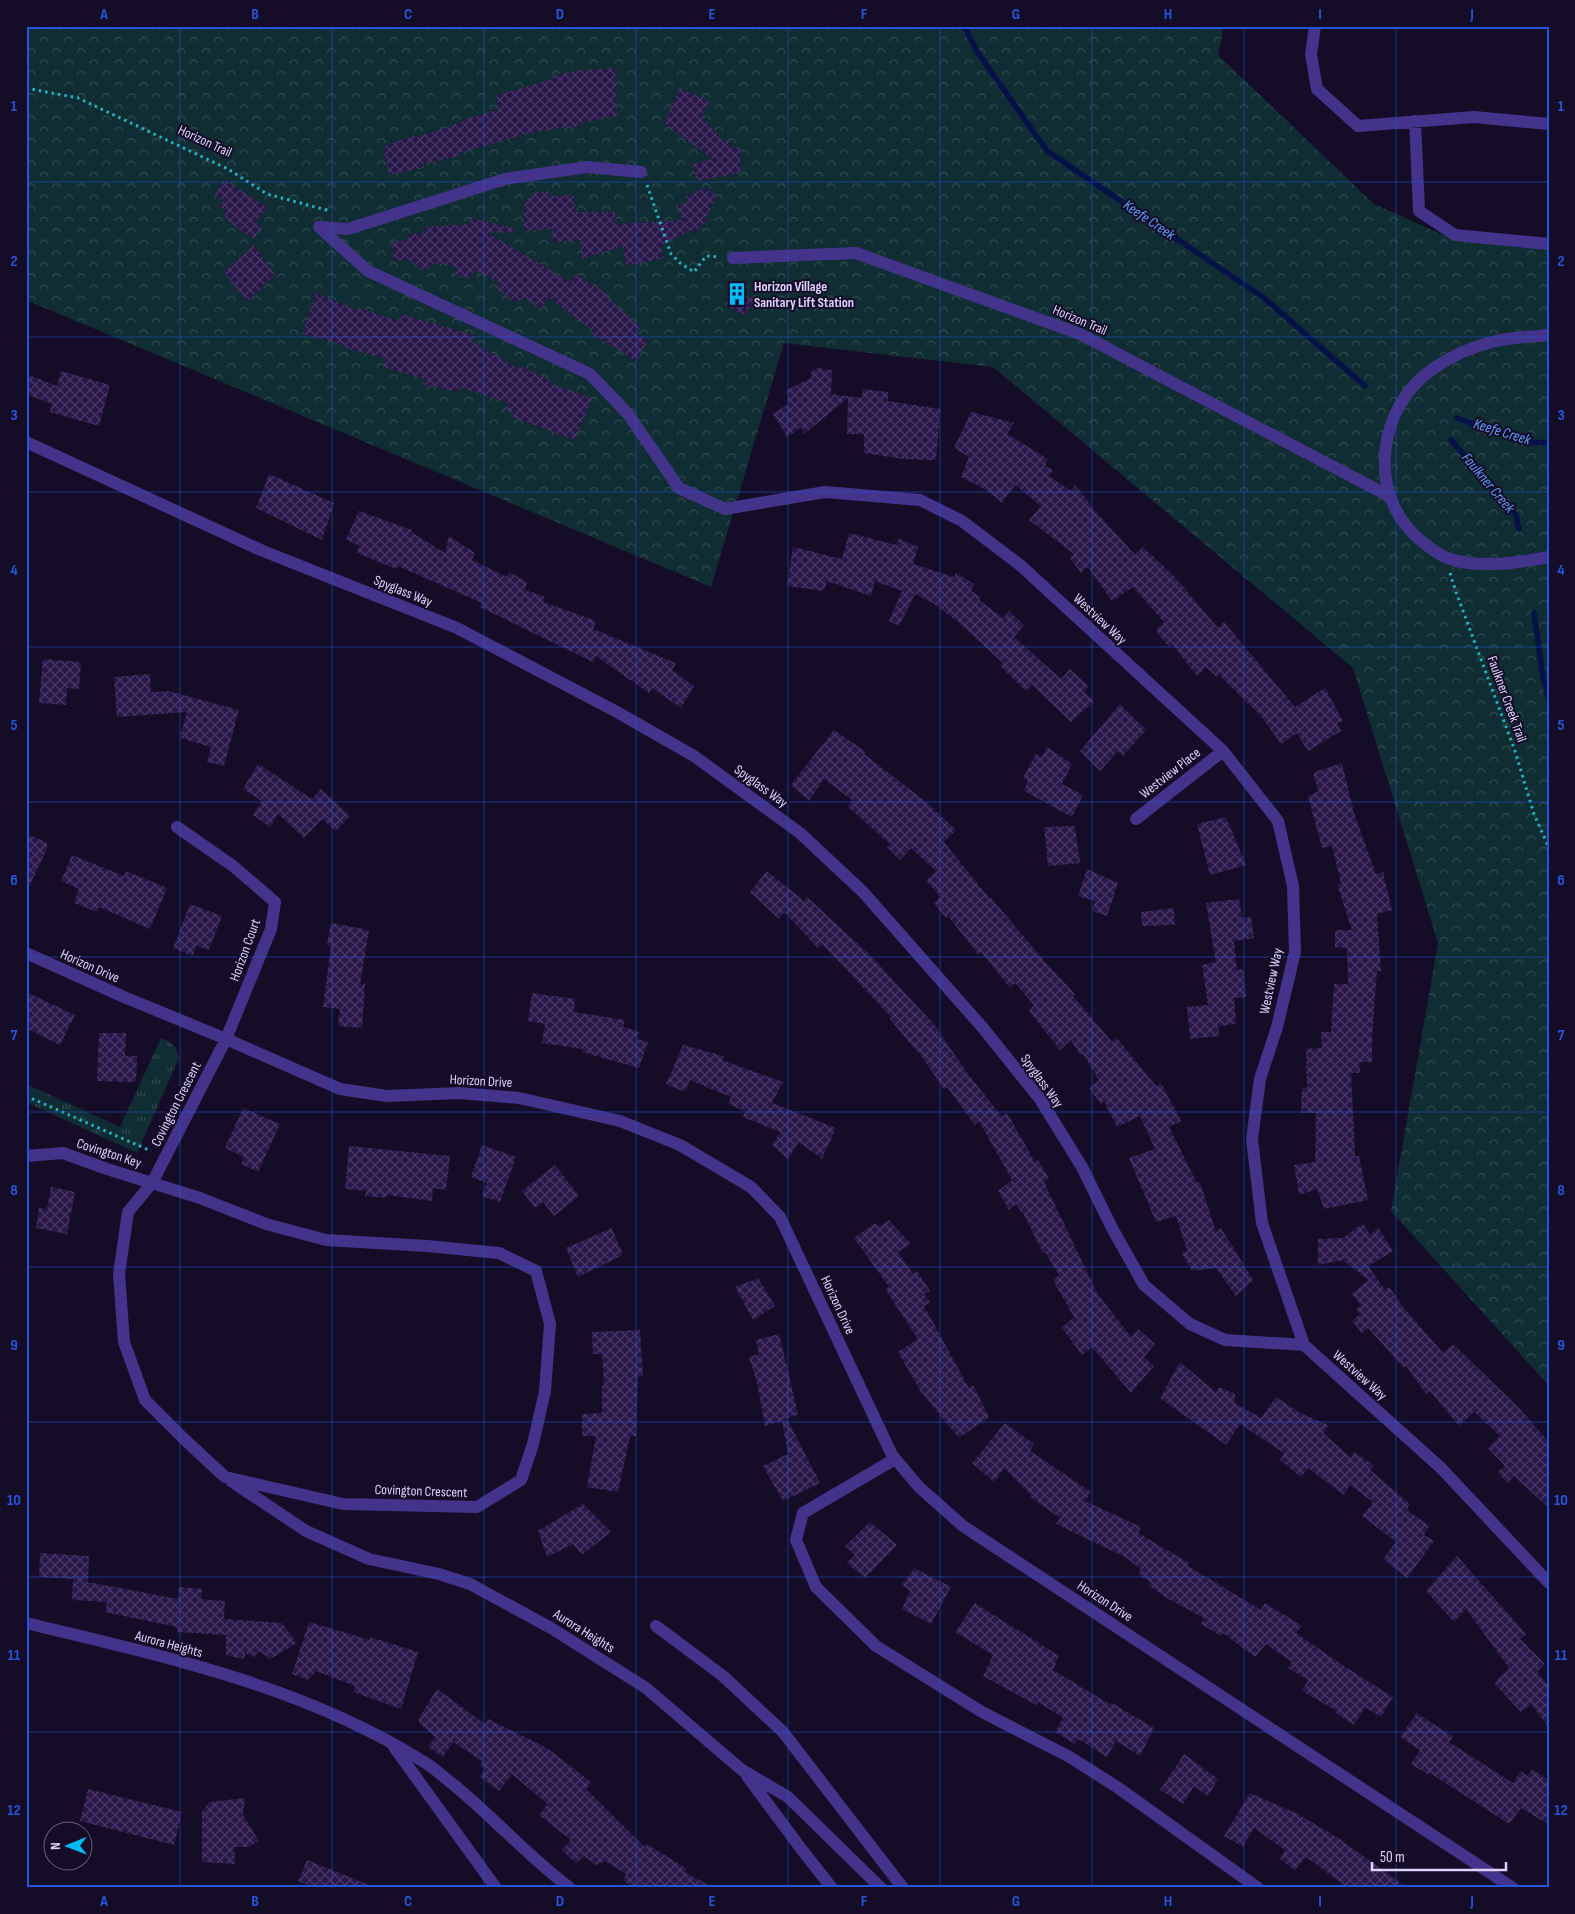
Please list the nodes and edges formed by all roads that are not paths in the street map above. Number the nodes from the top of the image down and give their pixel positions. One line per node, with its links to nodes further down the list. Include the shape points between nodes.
1 (1315, 26): 2 (street, via 1311,54 1317,89 1358,126)
2 (1415, 121): 3 (street, via 1474,117); 5 (street, via 1420,211 1455,235)
3 (1549, 124)
4 (642, 172): 11 (street, Westview Way, via 588,166 505,178 348,229 319,227 368,271 590,374 628,414 679,488 725,509 825,492 920,500 962,520 1020,565)
5 (1549, 244)
6 (734, 258): 9 (street, Horizon Trail, via 856,253 1043,320 1080,334)
7 (1549, 335): 9 (street, via 1493,342 1470,349 1434,368 1417,382 1402,402 1390,428 1384,460)
8 (26, 442): 18 (street, Spyglass Way, via 262,551 457,628 694,756 800,833 863,892 983,1028 1040,1099 1082,1167 1144,1285 1190,1324 1225,1340)
9 (1389, 496): 10 (street, via 1396,513 1409,530 1446,557 1470,563 1516,563)
10 (1549, 557)
11 (1223, 751): 12 (street, Westview Place); 18 (street, Westview Way, via 1278,820 1293,886 1295,952 1277,1027 1260,1079 1252,1139 1262,1223)
12 (1136, 819)
13 (176, 827): 15 (street, Horizon Court, via 233,866 275,902 271,929)
14 (26, 953): 15 (street, Horizon Drive, via 124,998)
15 (226, 1039): 17 (street, Covington Crescent); 19 (street, Horizon Drive, via 340,1089 387,1096 459,1093 519,1098 620,1121 680,1145 751,1187 780,1217)
16 (26, 1156): 17 (street, Covington Key, via 63,1154)
17 (152, 1183): 20 (street, Covington Crescent, via 128,1212 118,1274 124,1342 145,1400); 20 (street, Covington Crescent, via 266,1224 326,1240 499,1253 536,1271 550,1324 544,1390 533,1444 521,1480 477,1507 343,1504)
18 (1304, 1345): 21 (street, Westview Way, via 1441,1468)
19 (895, 1459): 31 (street, via 803,1513 796,1540 816,1587 876,1646 982,1712 1068,1756); 32 (street, Horizon Drive, via 919,1487 963,1526)
20 (225, 1477): 25 (street, Aurora Heights, via 306,1531 368,1559 470,1584 551,1628 646,1688)
21 (1549, 1583)
22 (26, 1623): 24 (street, Aurora Heights, via 272,1688 344,1718)
23 (656, 1626): 30 (street, via 723,1676 783,1732)
24 (391, 1743): 26 (street); 27 (street, Aurora Heights, via 426,1762)
25 (742, 1770): 28 (street); 29 (street, Aurora Heights, via 788,1797)
26 (496, 1888)
27 (570, 1888)
28 (832, 1888)
29 (881, 1888)
30 (903, 1888)
31 (1258, 1888)
32 (1513, 1888)

